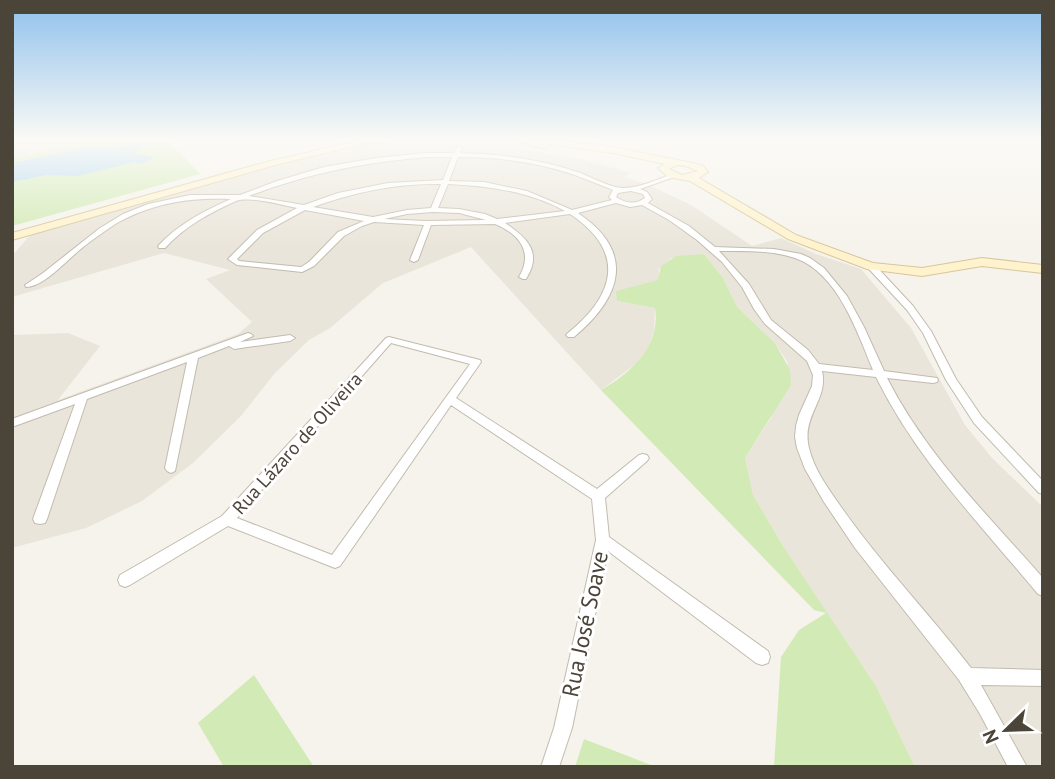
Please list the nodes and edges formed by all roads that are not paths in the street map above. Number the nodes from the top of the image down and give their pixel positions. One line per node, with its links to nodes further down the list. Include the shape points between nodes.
1 (209, 176): 21 (main road)
2 (225, 176): 22 (main road)
3 (302, 176): 12 (street)
4 (448, 176): 9 (street)
5 (587, 176): 11 (street)
6 (689, 176): 8 (main road)
7 (697, 176): 26 (main road, via 807,237 873,259 917,265 988,255); 27 (main road, via 792,237)
8 (675, 177): 10 (street); 13 (street)
9 (446, 181): 15 (street, via 371,188); 16 (street); 17 (street, via 519,190)
10 (635, 189): 11 (street); 13 (street)
11 (619, 190): 14 (street, via 612,194)
12 (244, 196): 15 (street); 23 (street, via 203,216); 30 (street, via 184,198 143,208 102,230)
13 (646, 200): 14 (street); 24 (street)
14 (615, 201): 17 (street)
15 (303, 208): 18 (street); 18 (street, via 256,235 233,262 306,268 335,239)
16 (434, 210): 18 (street); 19 (street)
17 (571, 211): 19 (street); 31 (street, via 603,241 612,265 608,293 600,307)
18 (370, 220): 20 (street)
19 (494, 220): 20 (street); 29 (street, via 519,236 528,248 530,263)
20 (429, 222): 25 (street)
21 (12, 231)
22 (12, 237)
23 (162, 246)
24 (712, 249): 36 (street, via 734,271 770,324); 37 (street, via 775,252 807,260 835,288 857,320)
25 (414, 260)
26 (1043, 263)
27 (871, 266): 28 (main road, via 922,272 982,262); 44 (street, via 911,308 978,420)
28 (1043, 269)
29 (523, 277)
30 (29, 285)
31 (571, 335)
32 (247, 336): 34 (street)
33 (290, 338): 34 (street)
34 (214, 348): 35 (street)
35 (192, 356): 39 (street); 43 (street)
36 (816, 367): 37 (street); 52 (street, via 818,387 800,431 810,467 855,535)
37 (880, 374): 38 (street); 50 (street, via 897,408 938,467)
38 (933, 380)
39 (83, 396): 41 (street); 46 (street)
40 (449, 399): 45 (street); 47 (street, via 335,562); 47 (street, Rua Lázaro de Oliveira, via 476,362 390,340)
41 (12, 423)
42 (643, 457): 45 (street)
43 (171, 468)
44 (1043, 489)
45 (598, 496): 48 (street, Rua José Soave)
46 (40, 519)
47 (227, 520): 49 (street, Rua Lázaro de Oliveira)
48 (603, 540): 51 (street); 54 (street, Rua José Soave, via 563,728)
49 (125, 580)
50 (1043, 589)
51 (762, 657)
52 (966, 676): 53 (street); 55 (street)
53 (1043, 678)
54 (550, 767)
55 (1018, 767)

